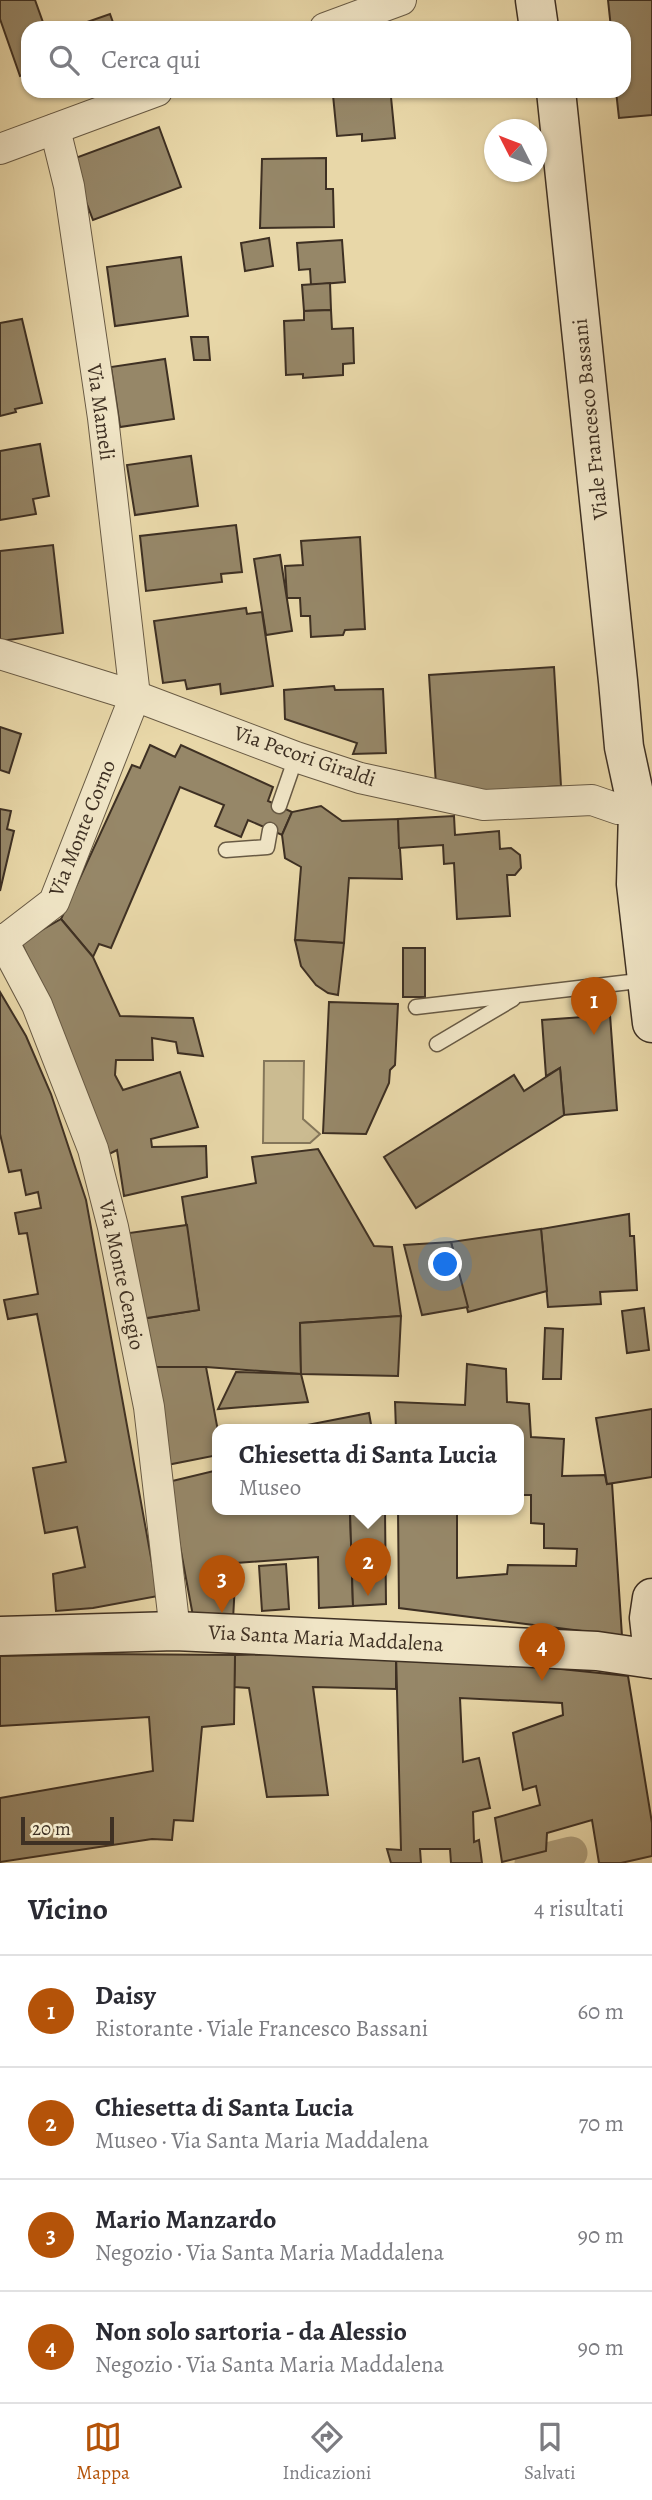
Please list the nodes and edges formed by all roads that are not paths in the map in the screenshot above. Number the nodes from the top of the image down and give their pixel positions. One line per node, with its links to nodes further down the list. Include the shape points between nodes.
1 (401, 0): 4 (street)
2 (535, 0): 5 (street)
3 (559, 0): 6 (street)
4 (344, 21)
5 (538, 21)
6 (559, 21)
7 (138, 98): 9 (street)
8 (557, 98): 15 (street, Viale Francesco Bassani, via 624,747)
9 (55, 129): 10 (street); 12 (street, Via Mameli, via 69,186 103,418)
10 (0, 149)
11 (0, 654): 12 (street, Via Pecori Giraldi)
12 (135, 696): 13 (street, Via Pecori Giraldi); 18 (street, Via Monte Corno, via 54,902)
13 (296, 757): 14 (lane); 15 (street, Via Pecori Giraldi, via 360,778 484,805 592,800)
14 (279, 806)
15 (636, 811): 19 (street, Viale Francesco Bassani, via 636,884)
16 (270, 830): 17 (lane, via 267,847)
17 (226, 850)
18 (2, 940): 25 (street, Via Monte Cengio, via 37,1004 93,1149 114,1227 149,1407)
19 (648, 980): 20 (lane); 22 (street, Viale Francesco Bassani)
20 (517, 996): 21 (lane); 23 (lane)
21 (416, 1007)
22 (652, 1024)
23 (437, 1044)
24 (652, 1598): 27 (street)
25 (175, 1631): 26 (street, Via Santa Maria Maddalena); 28 (street, Via Santa Maria Maddalena, via 607,1652)
26 (0, 1636)
27 (652, 1644)
28 (652, 1659)

